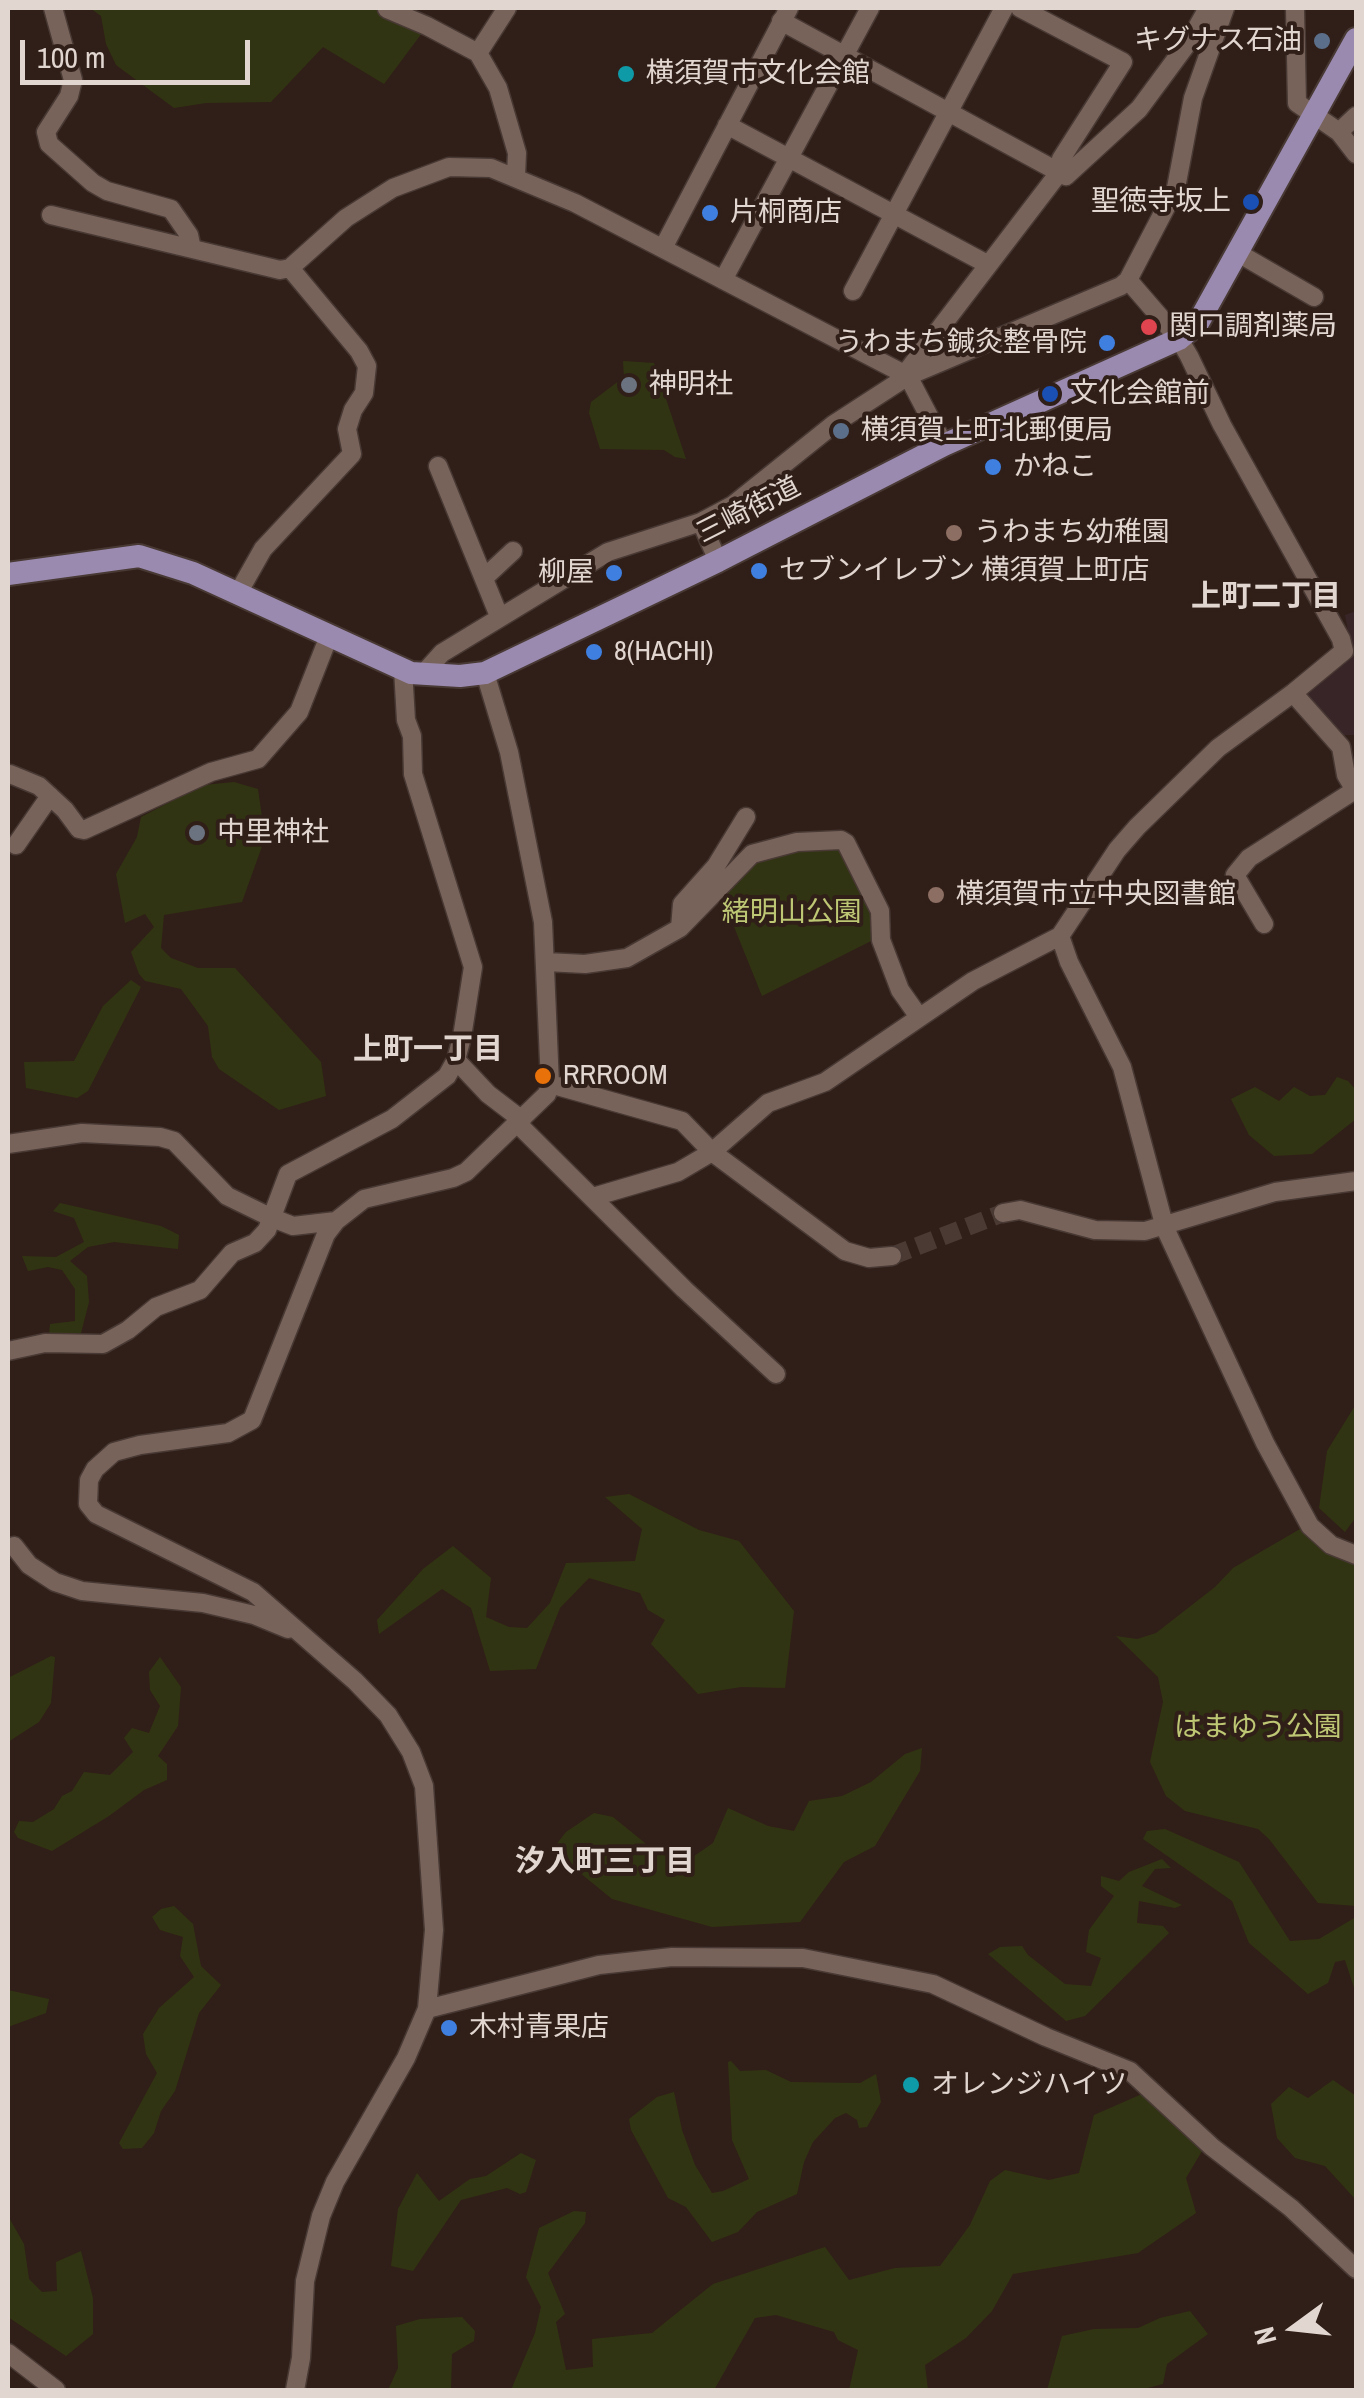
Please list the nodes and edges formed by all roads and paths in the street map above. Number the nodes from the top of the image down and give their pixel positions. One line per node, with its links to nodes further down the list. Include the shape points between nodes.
1 (53, 8): 26 (street, via 73,80 46,132 48,144 106,190 171,209)
2 (508, 8): 12 (street)
3 (870, 8): 13 (street)
4 (1004, 8): 14 (street)
5 (1020, 8): 21 (street, via 1122,62)
6 (1208, 8): 21 (street, via 1139,109 1077,169)
7 (1225, 8): 31 (street, via 1192,98 1176,188)
8 (1294, 8): 15 (street, via 1296,102)
9 (387, 10): 12 (street)
10 (785, 14): 13 (street); 17 (street)
11 (1356, 39): 15 (main road, 三崎街道)
12 (478, 54): 22 (street, via 498,88 517,153)
13 (844, 56): 14 (street); 20 (street)
14 (948, 113): 21 (street); 23 (street)
15 (1315, 114): 18 (street); 27 (main road, 三崎街道)
16 (1356, 116): 18 (street)
17 (726, 126): 20 (street); 25 (street)
18 (1338, 132): 19 (street)
19 (1356, 154)
20 (789, 159): 23 (street); 30 (street)
21 (1058, 174): 28 (street)
22 (516, 176): 25 (street); 29 (street, via 473,165 410,180 346,218)
23 (894, 215): 28 (street); 32 (street)
24 (52, 216): 26 (street)
25 (664, 248): 30 (street)
26 (192, 249): 29 (street)
27 (1238, 253): 33 (street); 34 (main road, 三崎街道, via 1198,322)
28 (986, 264): 35 (street)
29 (290, 268): 43 (street, via 359,351 367,366 364,393 347,429 352,454 263,549)
30 (724, 280): 35 (street)
31 (1128, 280): 34 (street); 35 (street)
32 (853, 291)
33 (1314, 297)
34 (1179, 339): 36 (main road, 三崎街道); 48 (street, via 1341,638 1344,651)
35 (906, 375): 36 (street); 38 (street)
36 (944, 445): 40 (main road, 三崎街道)
37 (438, 466): 42 (street)
38 (702, 522): 40 (street); 44 (street, via 608,552)
39 (514, 552): 42 (street)
40 (718, 561): 47 (main road, 三崎街道)
41 (8, 574): 43 (main road, 三崎街道, via 129,555)
42 (484, 578): 44 (street)
43 (237, 594): 45 (main road, 三崎街道)
44 (499, 616): 46 (street)
45 (328, 636): 46 (main road, 三崎街道); 52 (street, via 300,712 258,759 211,772 84,830)
46 (413, 672): 47 (main road, 三崎街道); 60 (street, via 406,720 413,774 473,968)
47 (485, 673): 58 (street, via 509,752)
48 (1293, 694): 49 (street); 57 (street, via 1218,748 1137,826)
49 (1349, 744): 51 (street, via 1346,775)
50 (10, 774): 52 (street)
51 (1356, 791): 55 (street, via 1249,858 1235,875)
52 (50, 796): 54 (street)
53 (746, 817): 56 (street, via 682,904)
54 (16, 846)
55 (1264, 924)
56 (680, 928): 58 (street, via 627,958); 59 (street, via 752,854 841,840 880,912 881,940 900,990)
57 (1060, 936): 59 (street); 70 (street, via 1122,1067)
58 (546, 962): 61 (street)
59 (919, 1017): 64 (street, via 825,1082 768,1103)
60 (456, 1060): 62 (street); 68 (street, via 448,1076 404,1110 288,1174)
61 (550, 1084): 62 (street); 64 (street, via 682,1121)
62 (520, 1122): 66 (street); 69 (street, via 466,1172 364,1199)
63 (8, 1144): 68 (street, via 82,1133 174,1141 227,1196)
64 (712, 1152): 66 (street, via 678,1172); 71 (street, via 845,1251)
65 (1356, 1182): 70 (street, via 1275,1192)
66 (593, 1197): 73 (street)
67 (1002, 1213): 70 (street, via 1020,1210 1095,1230)
68 (270, 1216): 69 (street, via 293,1226); 72 (street, via 267,1230 232,1253 200,1290 156,1307 103,1344 46,1342)
69 (336, 1221): 76 (street, via 252,1420 228,1433 114,1452 95,1469 86,1492 96,1514 253,1592)
70 (1166, 1228): 75 (street, via 1310,1526 1330,1546)
71 (892, 1256)
72 (8, 1351)
73 (776, 1374)
74 (14, 1546): 76 (street, via 55,1582 82,1591 203,1602)
75 (1356, 1556)
76 (303, 1634): 77 (street, via 388,1715 424,1786 434,1930)
77 (428, 2009): 78 (street, via 599,1965 672,1957 802,1958 932,1984 1130,2071); 81 (street, via 320,2216)
78 (1356, 2268)
79 (12, 2363): 80 (street)
80 (56, 2390)
81 (295, 2390)

